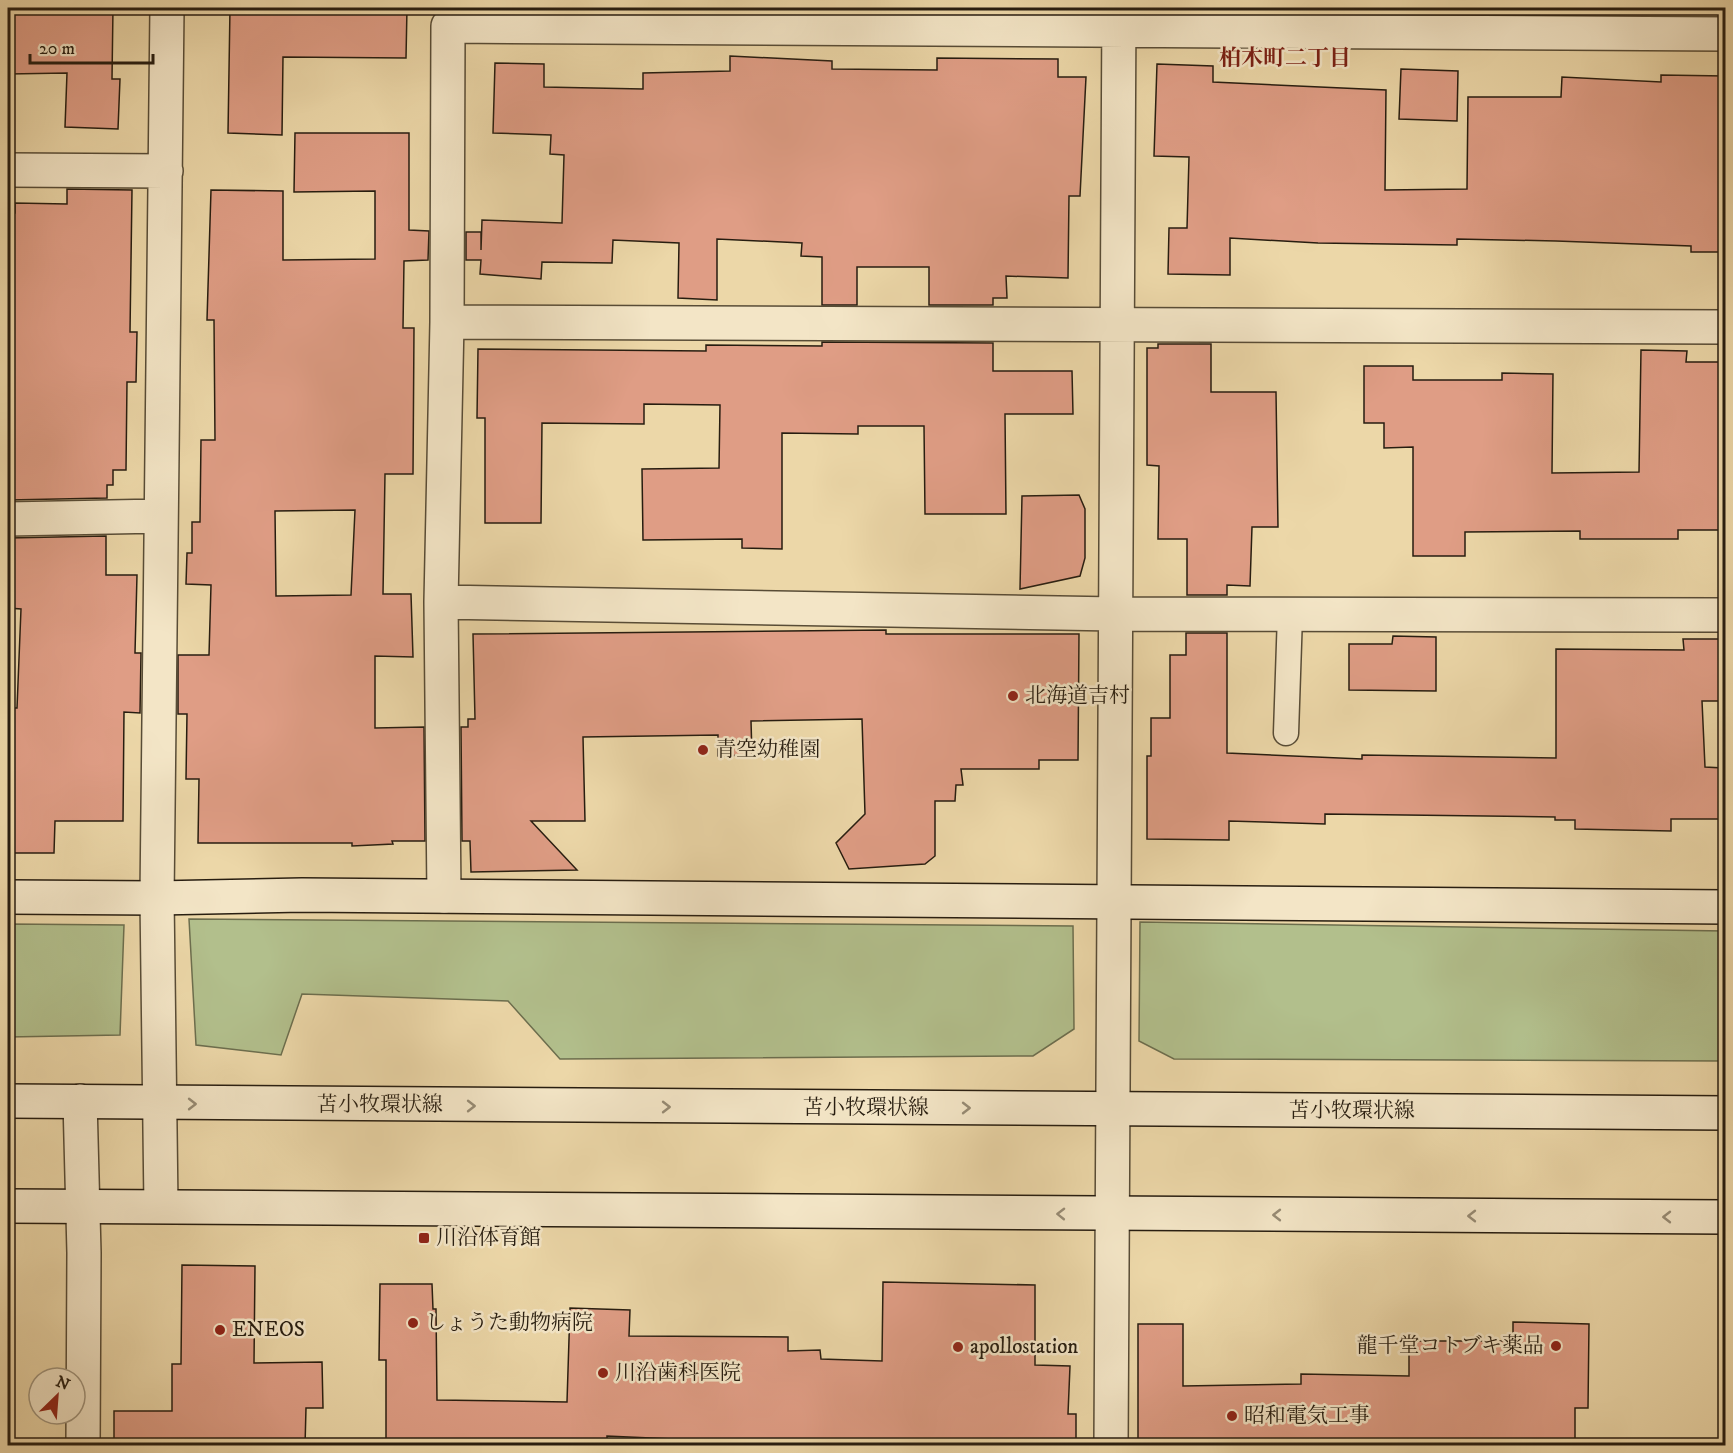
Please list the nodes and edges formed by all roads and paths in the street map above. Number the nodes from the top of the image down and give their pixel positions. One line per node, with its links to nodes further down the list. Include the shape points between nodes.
1 (167, 8): 5 (street)
2 (1119, 20): 3 (street); 6 (street, via 448,26); 7 (street)
3 (1713, 25)
4 (8, 170): 5 (street)
5 (166, 171): 9 (street)
6 (447, 322): 7 (street); 11 (street)
7 (1117, 326): 8 (street); 12 (street)
8 (1725, 327)
9 (161, 516): 10 (street); 18 (street)
10 (8, 519)
11 (441, 602): 12 (street); 16 (street)
12 (1115, 614): 13 (street); 19 (street)
13 (1290, 614): 14 (street); 15 (lane)
14 (1725, 615)
15 (1286, 733)
16 (444, 896): 18 (street); 19 (street)
17 (8, 897): 18 (street)
18 (157, 898): 23 (street)
19 (1114, 902): 20 (street); 24 (street)
20 (1725, 907)
21 (8, 1101): 22 (street, 苫小牧環状線)
22 (80, 1101): 23 (street, 苫小牧環状線); 27 (street)
23 (160, 1104): 24 (street, 苫小牧環状線, one-way to 24); 28 (street)
24 (1113, 1109): 25 (street, 苫小牧環状線); 29 (street)
25 (1725, 1113)
26 (8, 1206): 27 (street)
27 (83, 1206): 28 (street); 31 (street)
28 (161, 1206): 29 (street, one-way to 28)
29 (1112, 1214): 30 (street, one-way to 29); 32 (street)
30 (1725, 1217)
31 (83, 1446)
32 (1111, 1446)

